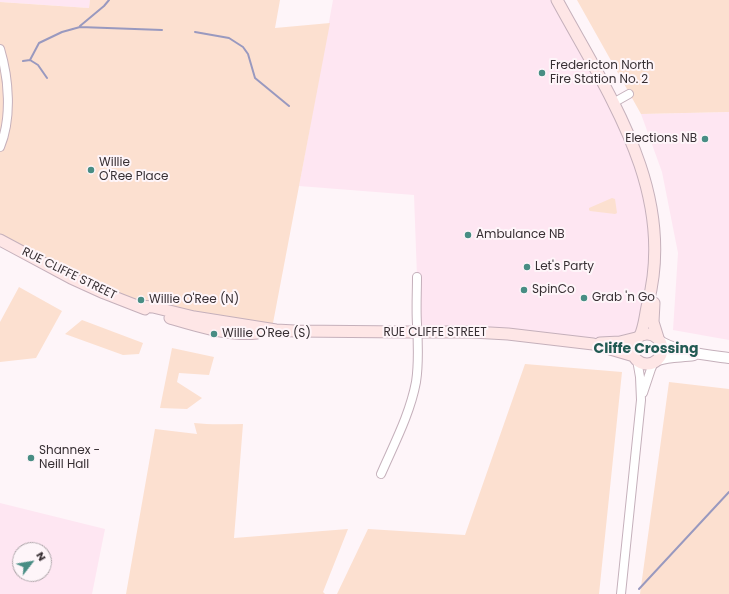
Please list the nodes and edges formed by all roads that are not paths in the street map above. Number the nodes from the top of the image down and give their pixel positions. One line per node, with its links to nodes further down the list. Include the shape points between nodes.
1 (557, 0): 4 (main road)
2 (0, 50): 5 (street, via 9,95)
3 (629, 94): 4 (street)
4 (613, 103): 8 (main road, via 627,130 650,198 654,225)
5 (0, 147)
6 (0, 240): 9 (main road, RUE CLIFFE STREET, via 71,278)
7 (418, 277): 13 (street)
8 (652, 289): 14 (main road, via 645,321); 15 (main road, via 653,322)
9 (140, 306): 11 (main road, RUE CLIFFE STREET); 12 (main road, RUE CLIFFE STREET, via 153,314 214,330 253,333)
10 (195, 309): 11 (main road)
11 (210, 319): 12 (main road, RUE CLIFFE STREET)
12 (276, 330): 13 (main road, RUE CLIFFE STREET)
13 (418, 332): 16 (main road, RUE CLIFFE STREET, via 508,334); 22 (street, via 416,381)
14 (638, 337): 15 (main road, via 651,334); 16 (main road, RUE CLIFFE STREET, via 620,342); 18 (main road, via 632,347)
15 (659, 340): 17 (street, via 669,346); 20 (main road, via 662,353)
16 (594, 344): 18 (main road, RUE CLIFFE STREET)
17 (696, 354): 19 (street); 20 (street)
18 (635, 358): 20 (main road, via 647,364); 21 (street, via 640,376)
19 (729, 358)
20 (656, 361): 21 (street)
21 (641, 400): 23 (street)
22 (381, 474)
23 (621, 594)

